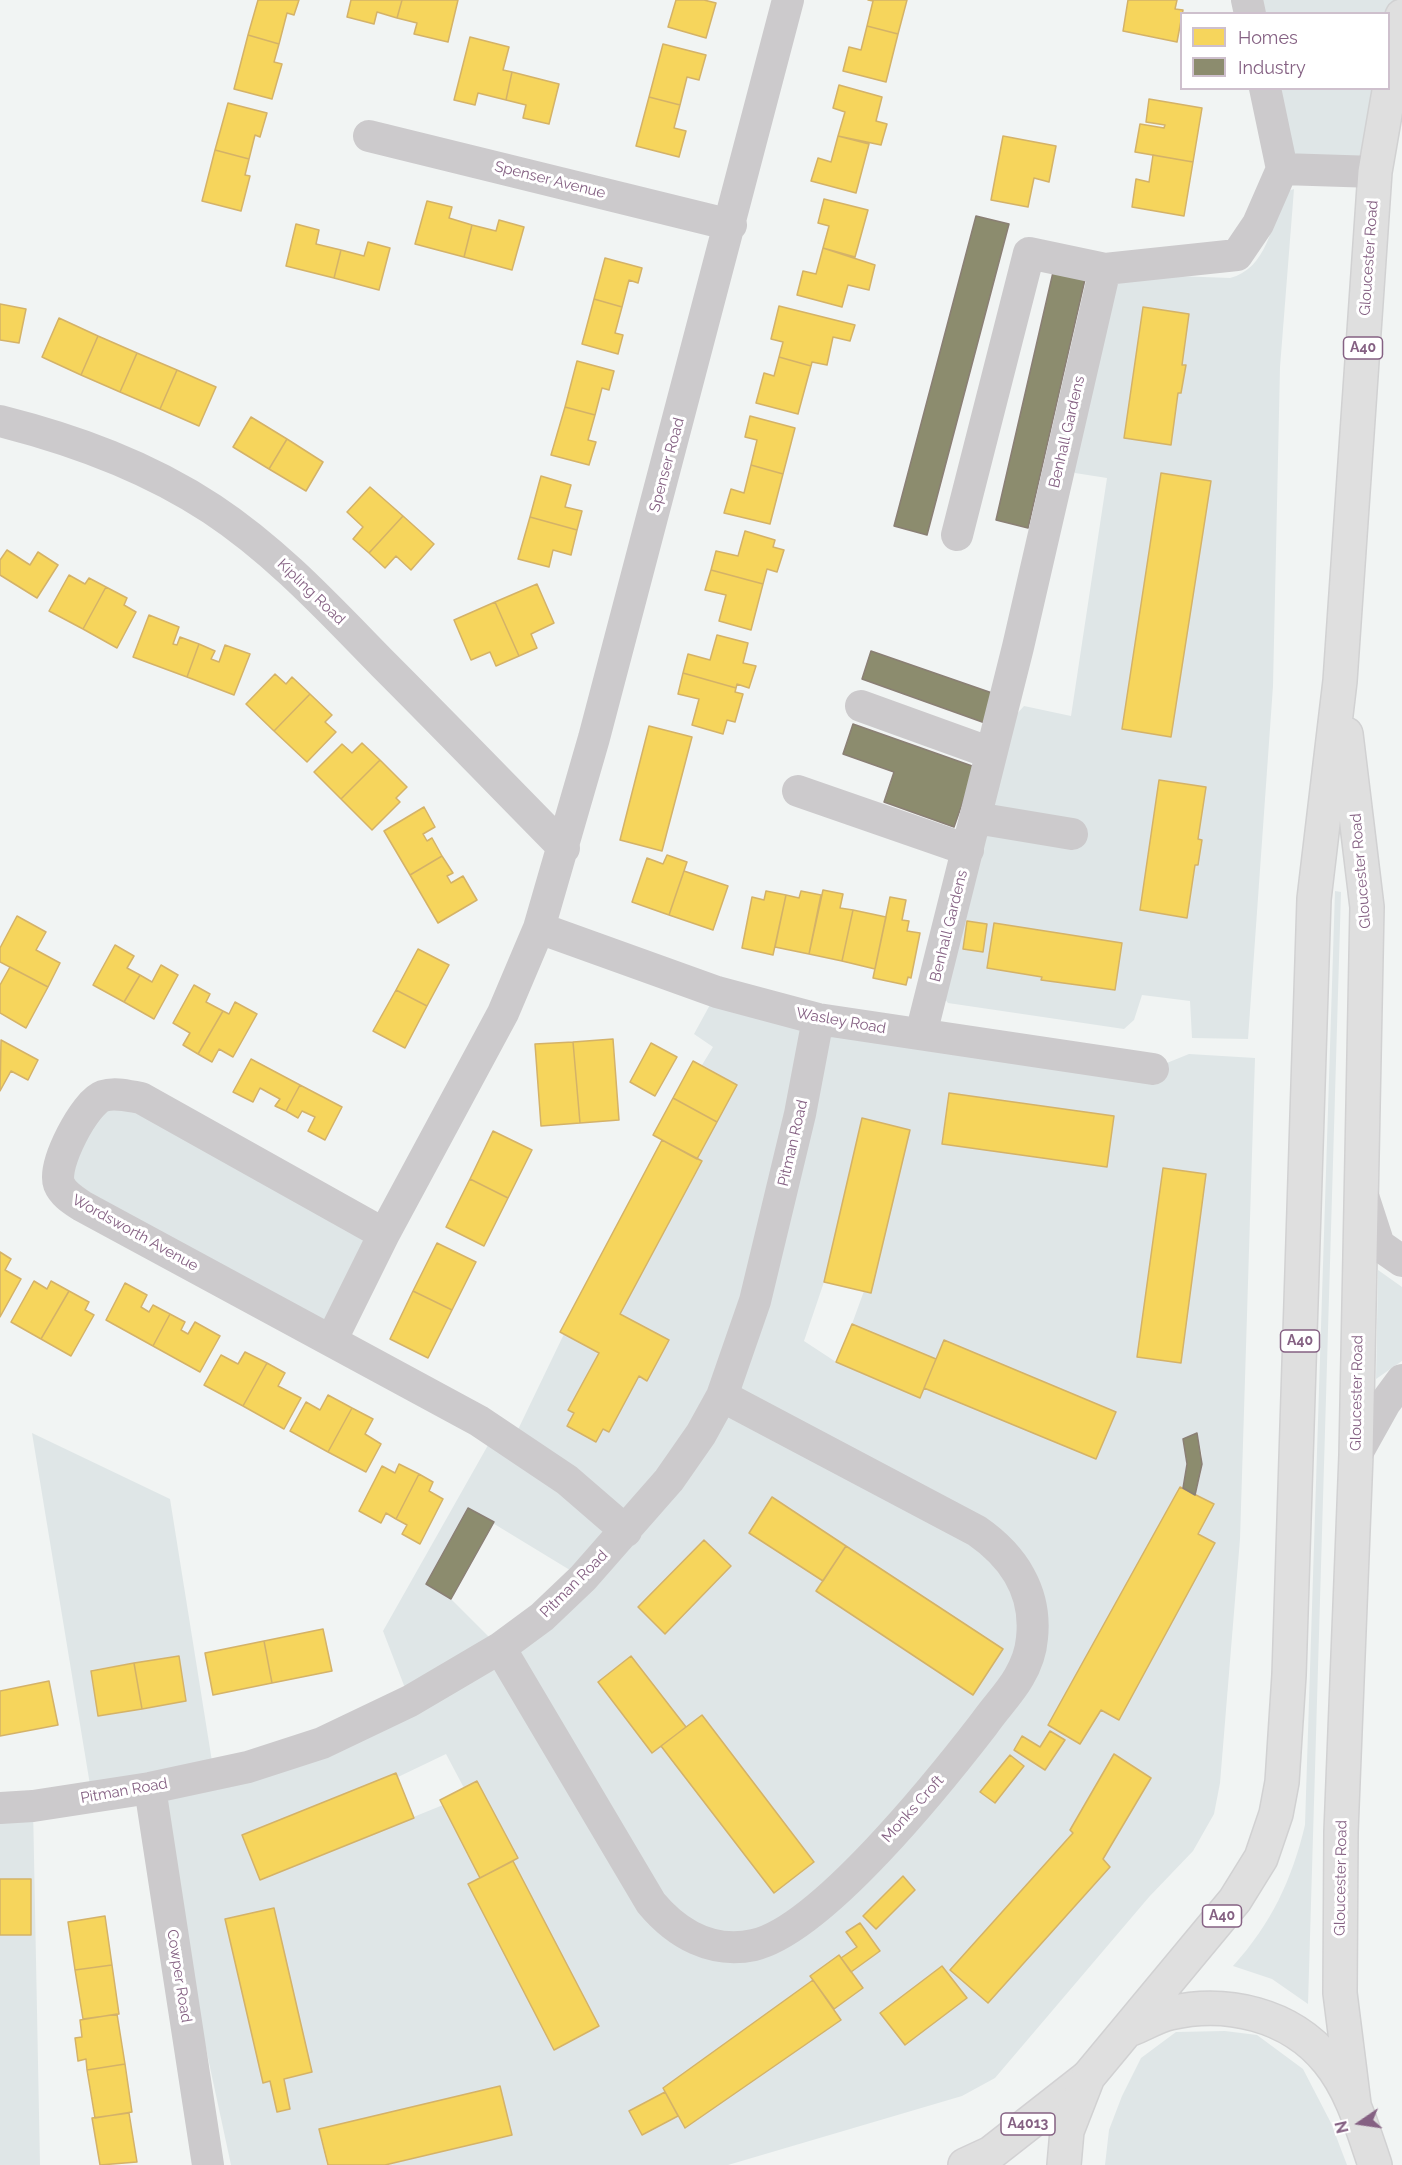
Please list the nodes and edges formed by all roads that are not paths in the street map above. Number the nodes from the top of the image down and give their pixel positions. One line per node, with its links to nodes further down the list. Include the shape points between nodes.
1 (788, 0): 9 (street, Spenser Road)
2 (1402, 16): 3 (main road, Gloucester Road / A40)
3 (1390, 85)
4 (1265, 90): 7 (street)
5 (1389, 90): 8 (main road, Gloucester Road / A40)
6 (369, 136): 9 (street, Spenser Avenue)
7 (1282, 169): 8 (street); 10 (street, via 1258,224 1237,255)
8 (1375, 172): 13 (main road, Gloucester Road / A40)
9 (731, 225): 19 (street, Spenser Road)
10 (1105, 269): 12 (street, via 1029,253); 15 (street, Benhall Gardens)
11 (0, 421): 19 (street, Kipling Road, via 53,434 107,454 212,509 259,543 319,598)
12 (957, 536)
13 (1340, 681): 25 (main road, Gloucester Road / A40, via 1367,907); 36 (main road, Gloucester Road / A40, via 1314,899 1290,1663 1282,1782 1261,1858 1235,1900)
14 (861, 706): 15 (street)
15 (991, 753): 17 (street, Benhall Gardens)
16 (798, 791): 20 (street)
17 (976, 818): 18 (street); 20 (street, Benhall Gardens)
18 (1072, 834)
19 (564, 848): 21 (street, Spenser Road)
20 (968, 850): 23 (street, Benhall Gardens)
21 (539, 928): 22 (street, Wasley Road, via 717,992); 26 (street, via 504,1013)
22 (818, 1019): 23 (street, Wasley Road); 30 (street, Pitman Road, via 800,1114 755,1301)
23 (921, 1034): 24 (street, Wasley Road)
24 (1153, 1069)
25 (1362, 1193): 27 (street, via 1379,1245); 31 (main road, Gloucester Road / A40)
26 (384, 1234): 28 (street); 28 (street, Wordsworth Avenue, via 141,1098 114,1094 89,1105 62,1155 58,1183 66,1195 82,1206)
27 (1402, 1261)
28 (332, 1339): 32 (street, Wordsworth Avenue, via 496,1431 567,1480)
29 (1402, 1380): 31 (street)
30 (722, 1396): 32 (street, Pitman Road, via 669,1480); 33 (street, Monks Croft, via 977,1531 994,1543 1021,1577 1033,1619 1027,1659 1019,1677 950,1768 819,1907 769,1940 737,1947 712,1945 680,1931 651,1903)
31 (1356, 1455): 38 (main road, Gloucester Road / A40, via 1341,1832 1340,1982)
32 (626, 1531): 33 (street, Pitman Road, via 542,1617)
33 (500, 1648): 34 (street, Pitman Road, via 410,1701 322,1743 248,1767)
34 (150, 1788): 35 (street, Pitman Road); 39 (street, Cowper Road)
35 (0, 1808)
36 (1127, 2031): 37 (main road, Gloucester Road); 38 (main road, via 1168,2014 1212,2007 1246,2011 1290,2028 1328,2060)
37 (1088, 2077): 40 (main road, A4013, via 991,2153); 41 (main road, via 1067,2131)
38 (1354, 2104): 42 (main road)
39 (208, 2165)
40 (965, 2165)
41 (1064, 2165)
42 (1375, 2165)

